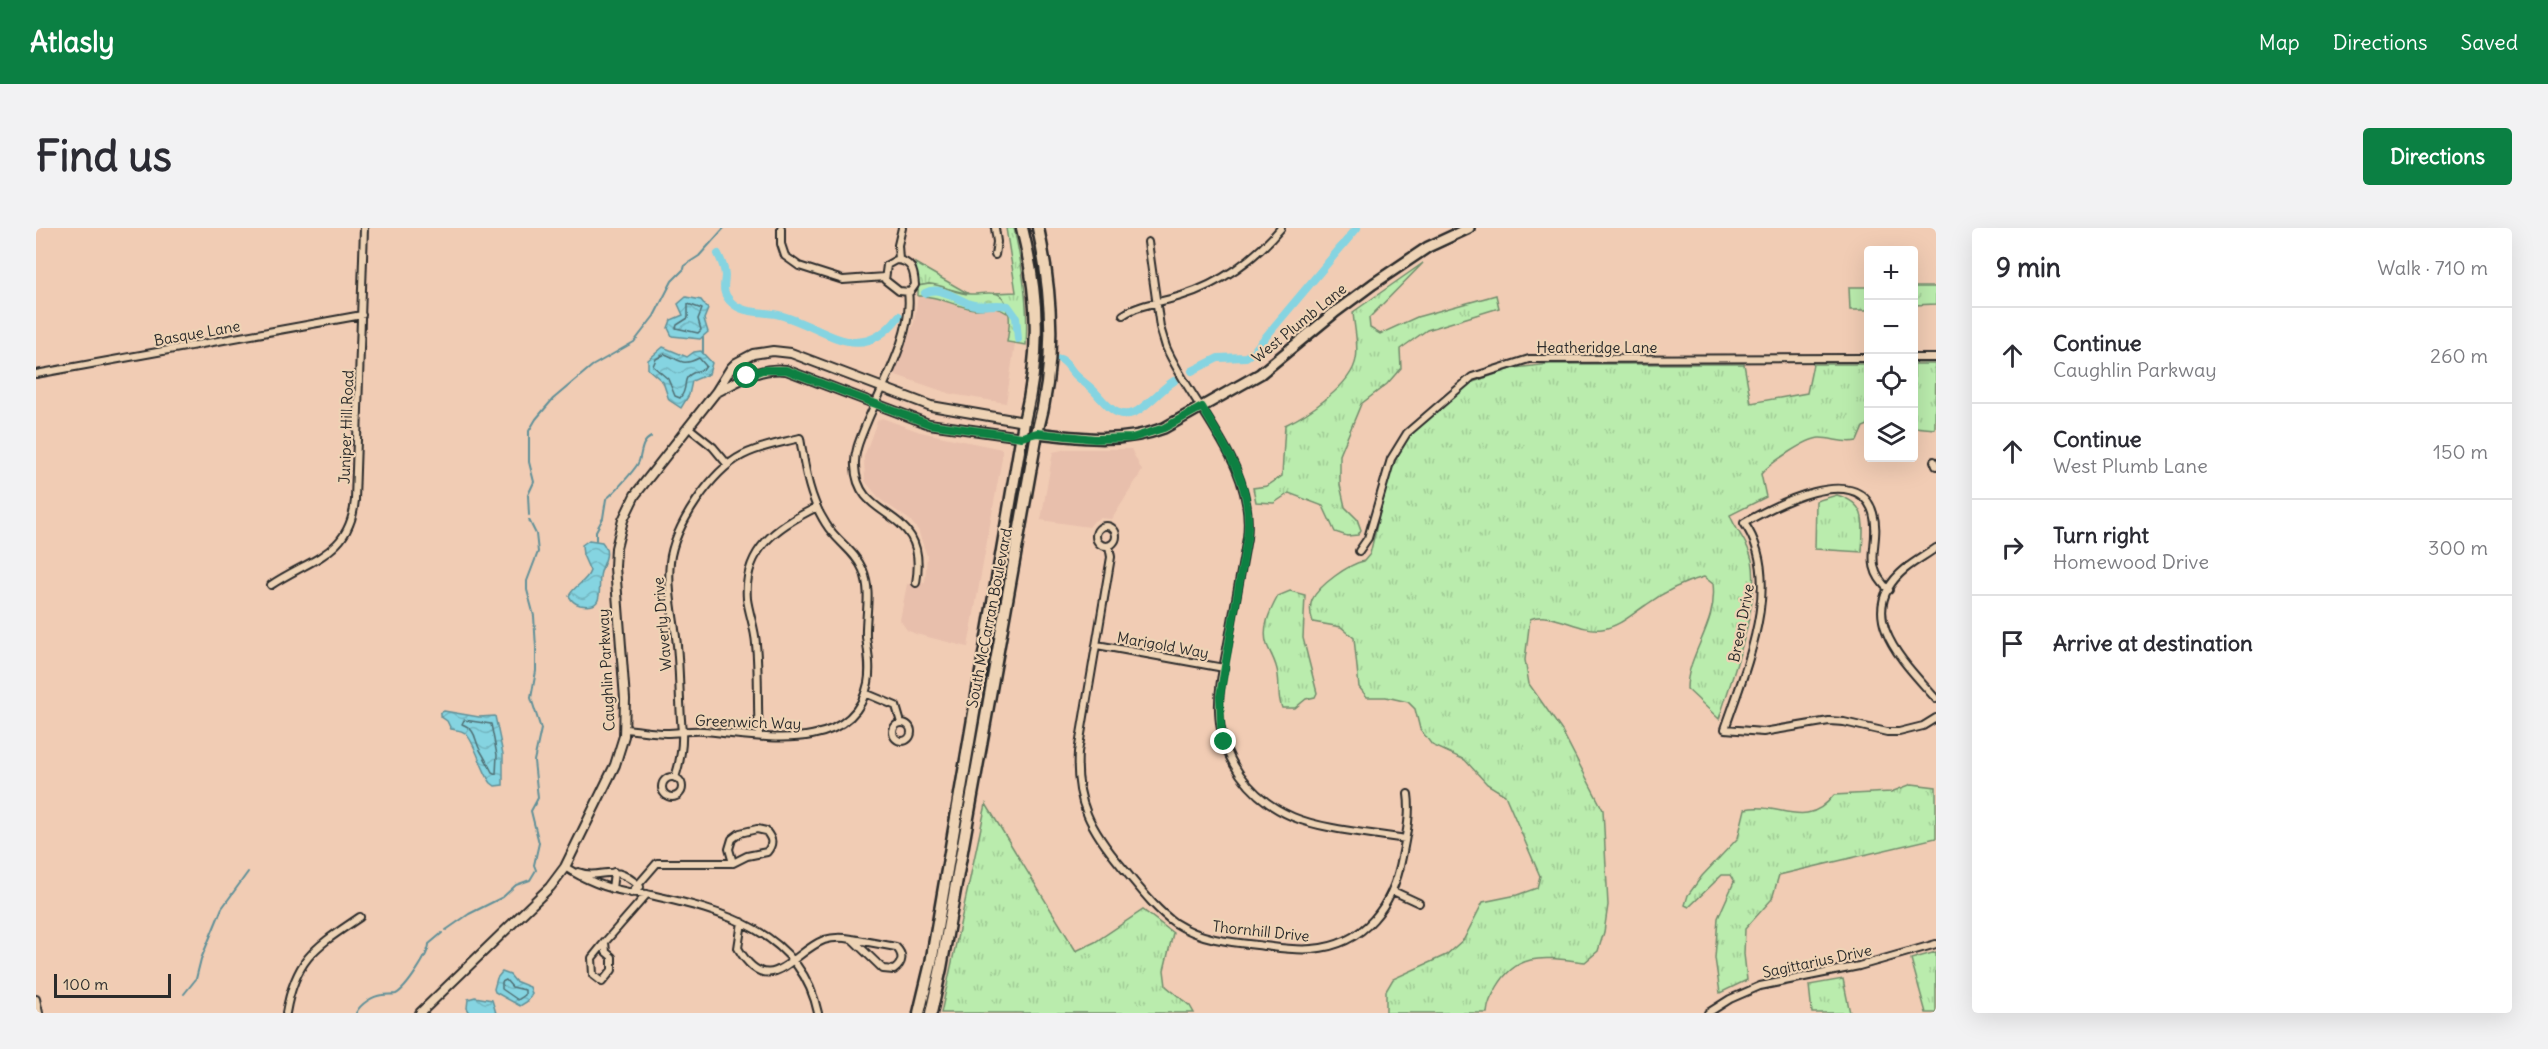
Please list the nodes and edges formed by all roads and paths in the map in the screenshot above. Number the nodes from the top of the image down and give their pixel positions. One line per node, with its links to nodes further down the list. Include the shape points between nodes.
1 (364, 228): 15 (street, Juniper Hill Road)
2 (781, 228): 12 (street, via 785,256 800,266 843,280)
3 (902, 228): 11 (street)
4 (995, 228): 10 (street)
5 (1023, 228): 25 (main road, South McCarran Boulevard, via 1036,323 1036,358)
6 (1038, 228): 27 (main road, South McCarran Boulevard, via 1048,284 1051,340 1047,397)
7 (1281, 228): 14 (street, via 1230,274 1186,295)
8 (1469, 228): 24 (main road, West Plumb Lane, via 1413,257 1334,313 1260,374)
9 (1148, 242): 14 (street)
10 (995, 255)
11 (899, 260): 12 (street, via 887,265); 13 (street, via 910,264 914,271 914,288)
12 (885, 277): 13 (street, via 890,285)
13 (908, 292): 21 (street, via 907,323)
14 (1156, 303): 16 (street); 24 (street, via 1166,347)
15 (362, 315): 20 (street, Basque Lane); 36 (street, Juniper Hill Road, via 351,525 330,550)
16 (1123, 315)
17 (1864, 358): 34 (street, Heatheridge Lane, via 1529,359 1478,373 1416,423 1398,446 1384,475 1368,538)
18 (1918, 358): 19 (street)
19 (1936, 358)
20 (36, 374)
21 (881, 388): 22 (street, Caughlin Parkway, via 800,355 773,351 753,354 736,363); 23 (street); 25 (street, Caughlin Parkway, via 931,406)
22 (716, 392): 23 (street, Caughlin Parkway, via 755,372 778,369 795,372); 26 (street, Caughlin Parkway)
23 (874, 404): 28 (street, Caughlin Parkway, via 929,424); 35 (street, via 855,455 855,476 866,498 898,520 913,537 919,558)
24 (1202, 407): 27 (main road, West Plumb Lane, via 1164,428 1132,438); 39 (street, via 1237,468 1248,513)
25 (1024, 422): 27 (main road); 28 (main road, South McCarran Boulevard)
26 (688, 427): 30 (street); 44 (street, Caughlin Parkway, via 635,495 618,538 615,567)
27 (1037, 433): 28 (main road, Caughlin Parkway); 71 (main road, South McCarran Boulevard)
28 (1022, 437): 70 (main road, South McCarran Boulevard, via 933,952)
29 (800, 438): 30 (street, Waverly Drive, via 751,451); 31 (street, Greenwich Way)
30 (728, 465): 45 (street, Waverly Drive, via 689,511 672,549 669,581)
31 (817, 507): 40 (street, Greenwich Way, via 832,534 858,561 866,581 869,671); 46 (street, via 788,521 768,537 750,573 747,594 756,641)
32 (1109, 546): 38 (street, Thornhill Drive, via 1111,557)
33 (1936, 548): 37 (street, via 1905,570)
34 (1359, 551)
35 (916, 583)
36 (271, 585)
37 (1889, 590): 41 (street, via 1883,620 1889,641); 42 (street, Breen Drive, via 1881,584 1874,569 1873,513 1864,498 1849,489 1832,488 1769,508 1744,523 1760,559 1761,601 1749,657 1725,729 1763,732 1829,721 1899,732)
38 (1097, 645): 39 (street, Marigold Way); 55 (street, Thornhill Drive, via 1078,753 1078,784 1087,816 1102,843 1164,914 1191,931 1220,941 1314,949 1342,942 1365,928 1384,908)
39 (1224, 668): 49 (street, via 1219,710 1224,742 1237,771 1256,793 1295,818)
40 (865, 693): 43 (street, via 896,706); 46 (street, Greenwich Way, via 853,714 825,732)
41 (1936, 699)
42 (1936, 718)
43 (901, 723)
44 (626, 729): 45 (street, Greenwich Way); 51 (street, Caughlin Parkway, via 615,765)
45 (682, 732): 46 (street, Greenwich Way); 47 (street, Waverly Drive, via 681,759)
46 (759, 735)
47 (675, 778)
48 (1408, 794): 49 (street, Thornhill Drive)
49 (1405, 839): 55 (street, Thornhill Drive)
50 (733, 863): 50 (street, via 729,849 732,839 740,833 766,831 772,839 767,852); 53 (street, via 657,863)
51 (565, 867): 52 (street, via 588,874); 54 (street); 68 (street, Caughlin Parkway, via 537,900)
52 (614, 872): 53 (street); 54 (street)
53 (638, 885): 56 (street); 57 (street)
54 (612, 889): 56 (street)
55 (1393, 891): 58 (street)
56 (631, 893): 57 (street)
57 (647, 894): 60 (street, via 709,909); 62 (street)
58 (1419, 903)
59 (360, 917): 67 (street, via 302,963)
60 (742, 922): 64 (street, via 782,947); 64 (street, via 738,948 756,968 773,973)
61 (852, 939): 61 (street, via 896,947 901,962 894,970 883,969); 64 (street, via 823,940)
62 (605, 942): 62 (street, via 606,952 612,957 612,970 602,982 593,975 592,958)
63 (1936, 944): 72 (street, Sagittarius Drive, via 1859,966 1760,986)
64 (794, 961): 69 (street, via 812,990)
65 (36, 999): 66 (street)
66 (39, 1013)
67 (286, 1013)
68 (420, 1013)
69 (818, 1013)
70 (919, 1013)
71 (931, 1013)
72 (1708, 1013)

